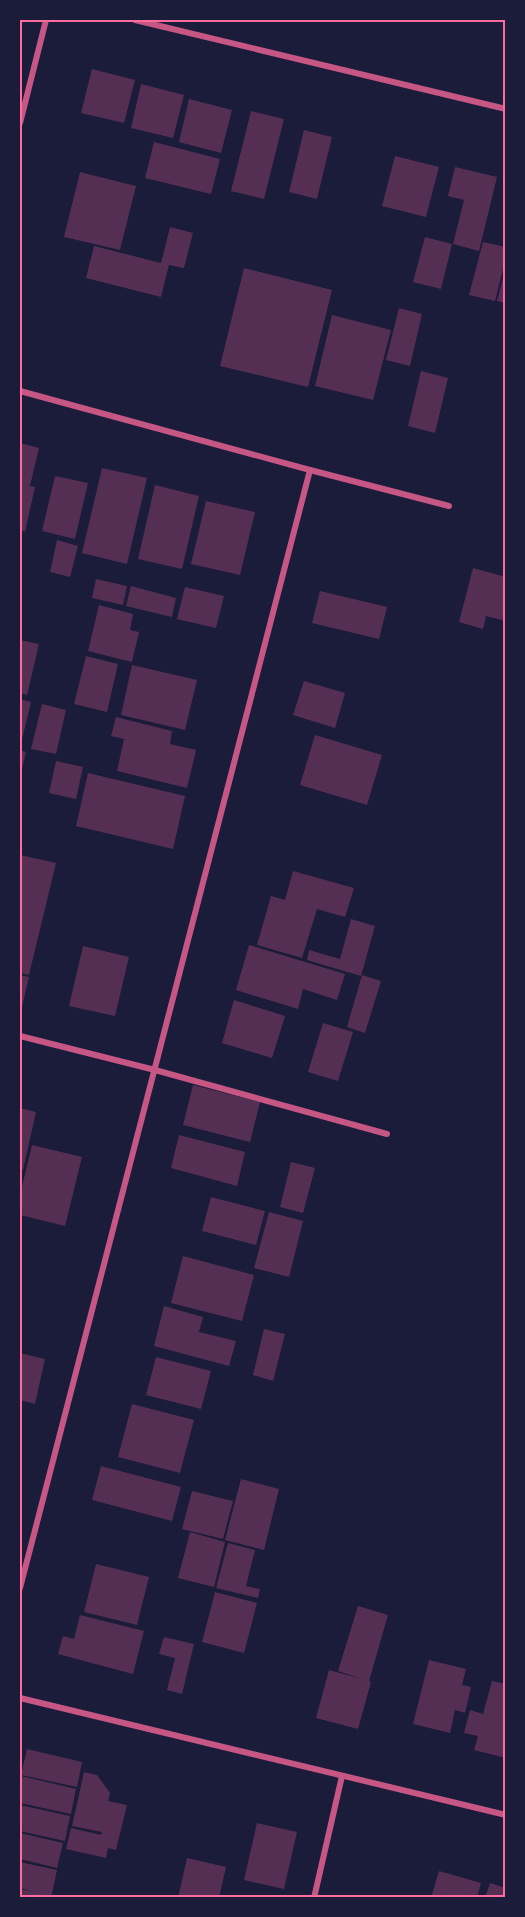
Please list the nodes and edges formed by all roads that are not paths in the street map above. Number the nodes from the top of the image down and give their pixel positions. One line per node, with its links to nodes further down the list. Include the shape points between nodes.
1 (46, 20): 4 (street)
2 (135, 20): 3 (street)
3 (506, 109)
4 (20, 123)
5 (20, 391): 6 (street)
6 (310, 470): 7 (street); 9 (street)
7 (449, 506)
8 (20, 1036): 9 (street)
9 (155, 1070): 10 (street); 11 (street)
10 (387, 1134)
11 (20, 1588)
12 (20, 1698): 13 (street)
13 (342, 1776): 14 (street); 15 (street)
14 (506, 1815)
15 (314, 1898)

